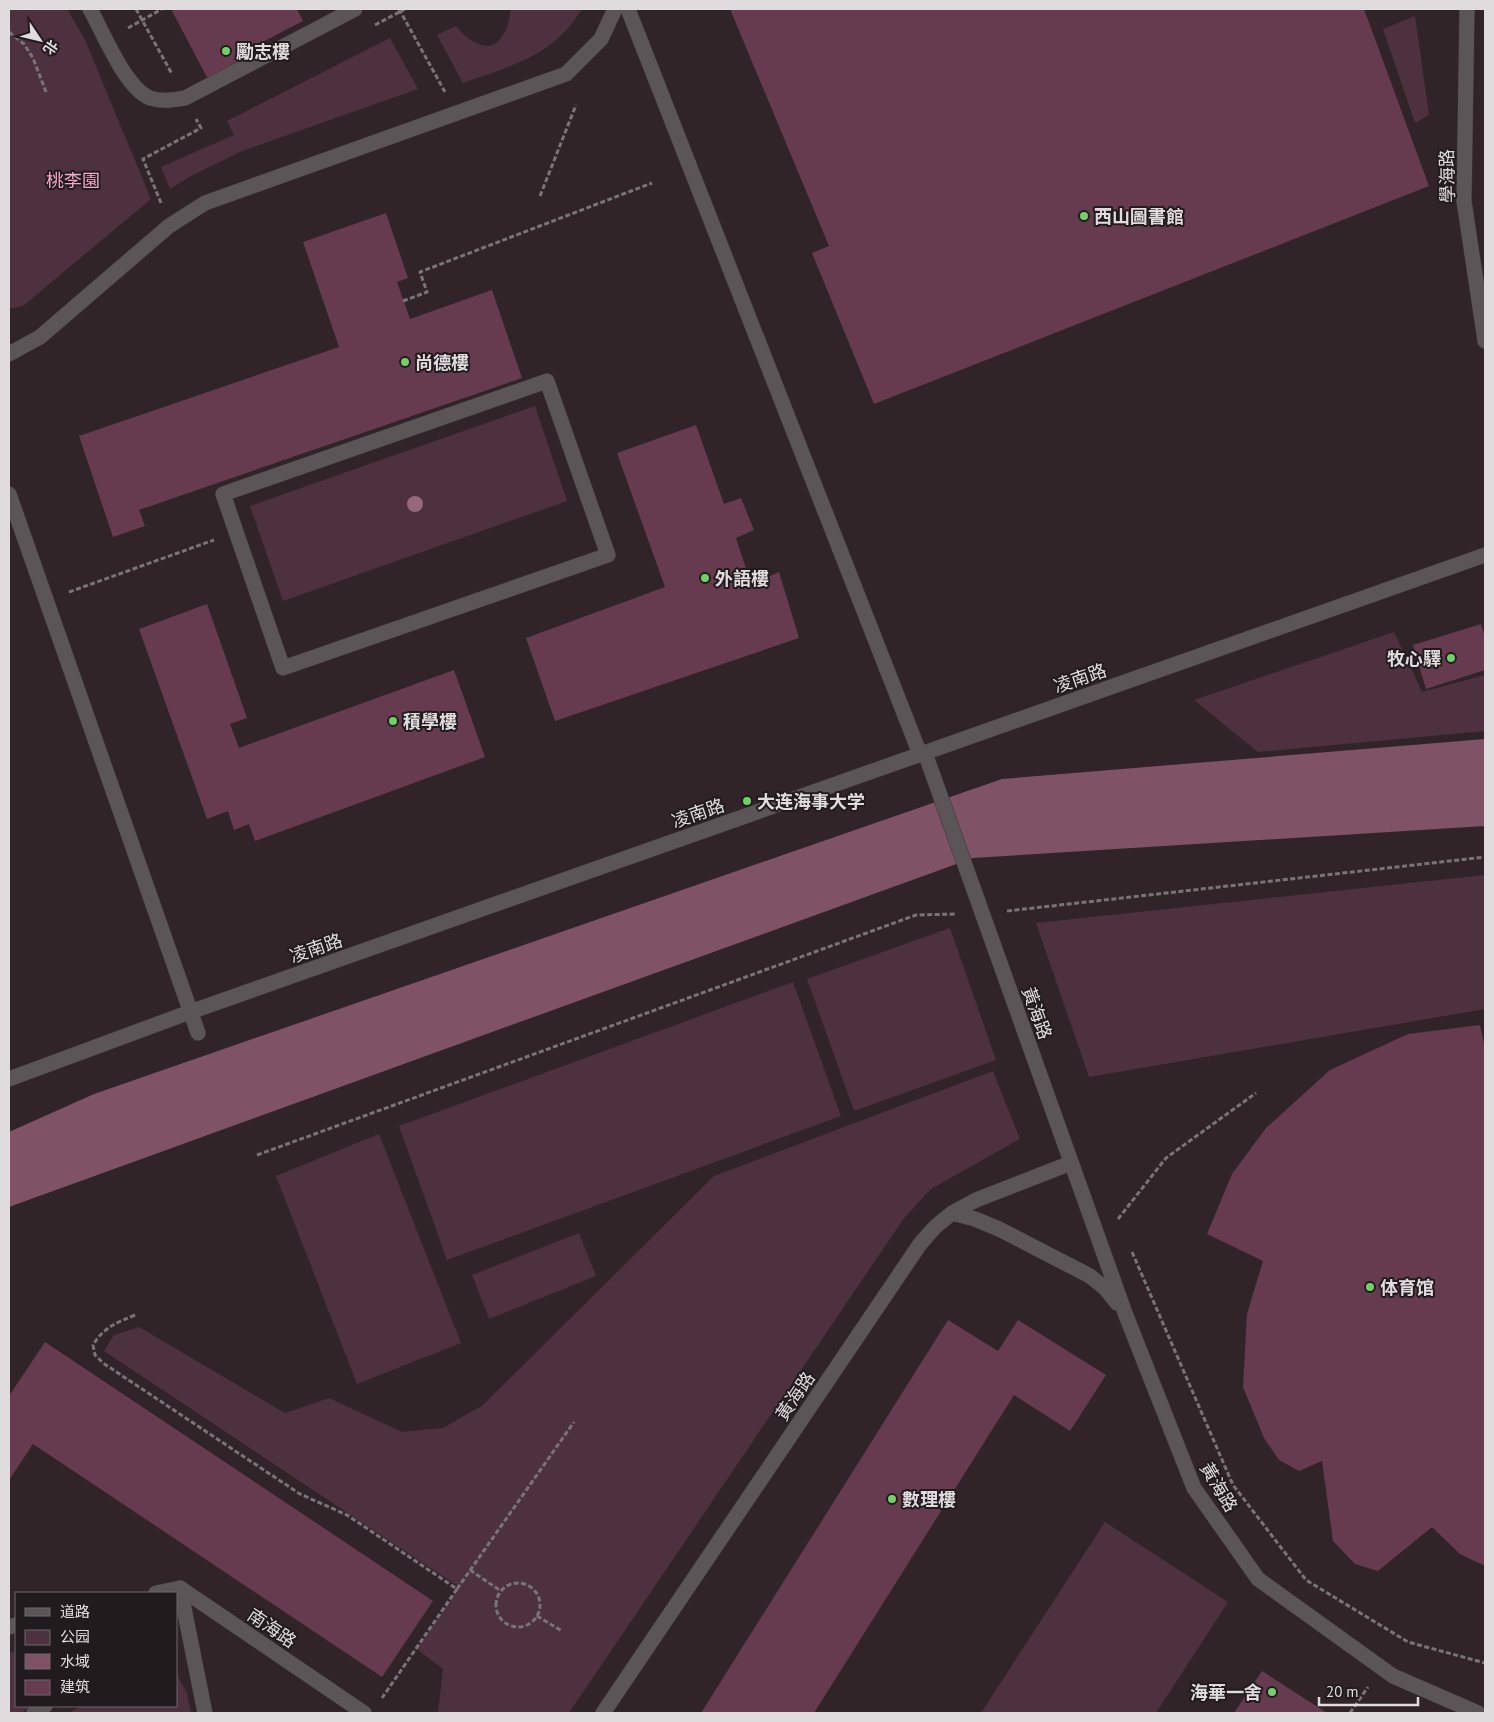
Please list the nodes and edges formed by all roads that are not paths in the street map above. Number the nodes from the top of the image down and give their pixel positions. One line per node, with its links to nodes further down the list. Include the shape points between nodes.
1 (90, 9): 2 (street, via 129,82 150,98 166,101 185,98)
2 (355, 9)
3 (615, 9): 7 (street, via 601,39 566,74 205,203 169,226 40,337)
4 (628, 9): 11 (street)
5 (1467, 9): 6 (street, 學海路, via 1464,201)
6 (1485, 341)
7 (9, 354)
8 (9, 494): 12 (street)
9 (236, 532): 9 (street, via 223,494 548,381 608,555 283,668)
10 (1485, 555): 11 (street, 凌南路)
11 (923, 753): 12 (street, 凌南路); 15 (street, 黃海路, via 942,798)
12 (190, 1012): 13 (street); 14 (street, 凌南路)
13 (198, 1033)
14 (9, 1079)
15 (1071, 1163): 16 (street, 黃海路, via 976,1200); 17 (street, 黃海路)
16 (952, 1213): 17 (street, via 999,1229 1090,1276 1106,1289); 21 (street, 黃海路, via 920,1244)
17 (1125, 1313): 22 (street, 黃海路, via 1194,1488 1258,1579 1393,1676)
18 (178, 1591): 19 (street); 20 (street, 南海路)
19 (205, 1713)
20 (364, 1713)
21 (603, 1713)
22 (1478, 1713)

